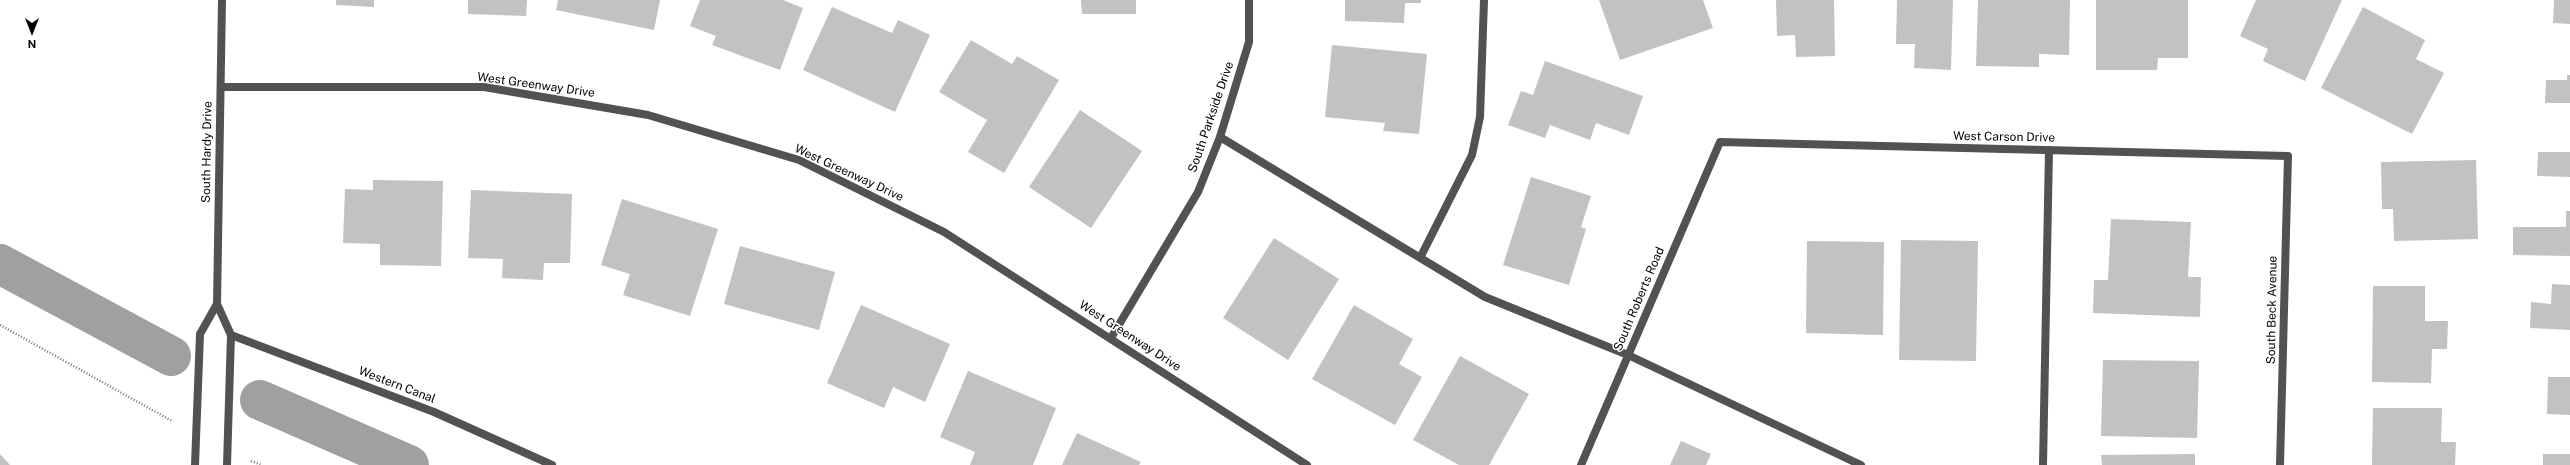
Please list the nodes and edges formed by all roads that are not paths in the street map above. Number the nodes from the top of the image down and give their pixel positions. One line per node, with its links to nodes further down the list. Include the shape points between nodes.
1 (222, 0): 4 (street, South Hardy Drive)
2 (1249, 0): 5 (street, South Parkside Drive, via 1248,42)
3 (1484, 0): 9 (street, via 1480,117 1472,155)
4 (221, 87): 10 (street, South Hardy Drive); 12 (street, West Greenway Drive, via 484,87 648,115 799,160 944,232)
5 (1220, 137): 9 (street); 12 (street, South Parkside Drive, via 1198,192)
6 (1720, 142): 7 (street, West Carson Drive); 13 (street, South Roberts Road)
7 (2049, 150): 8 (street, West Carson Drive); 20 (street)
8 (2288, 156): 21 (street, South Beck Avenue)
9 (1420, 258): 13 (street, via 1485,297)
10 (217, 304): 11 (street, South Hardy Drive); 14 (street, South Hardy Drive, via 200,334)
11 (231, 335): 15 (street, South Hardy Drive); 16 (street, Western Canal, via 434,412)
12 (1111, 338): 17 (street, West Greenway Drive)
13 (1628, 355): 18 (street, South Roberts Road); 19 (street)
14 (195, 465)
15 (227, 465)
16 (552, 465)
17 (1307, 465)
18 (1581, 465)
19 (1861, 465)
20 (2043, 465)
21 (2280, 465)

